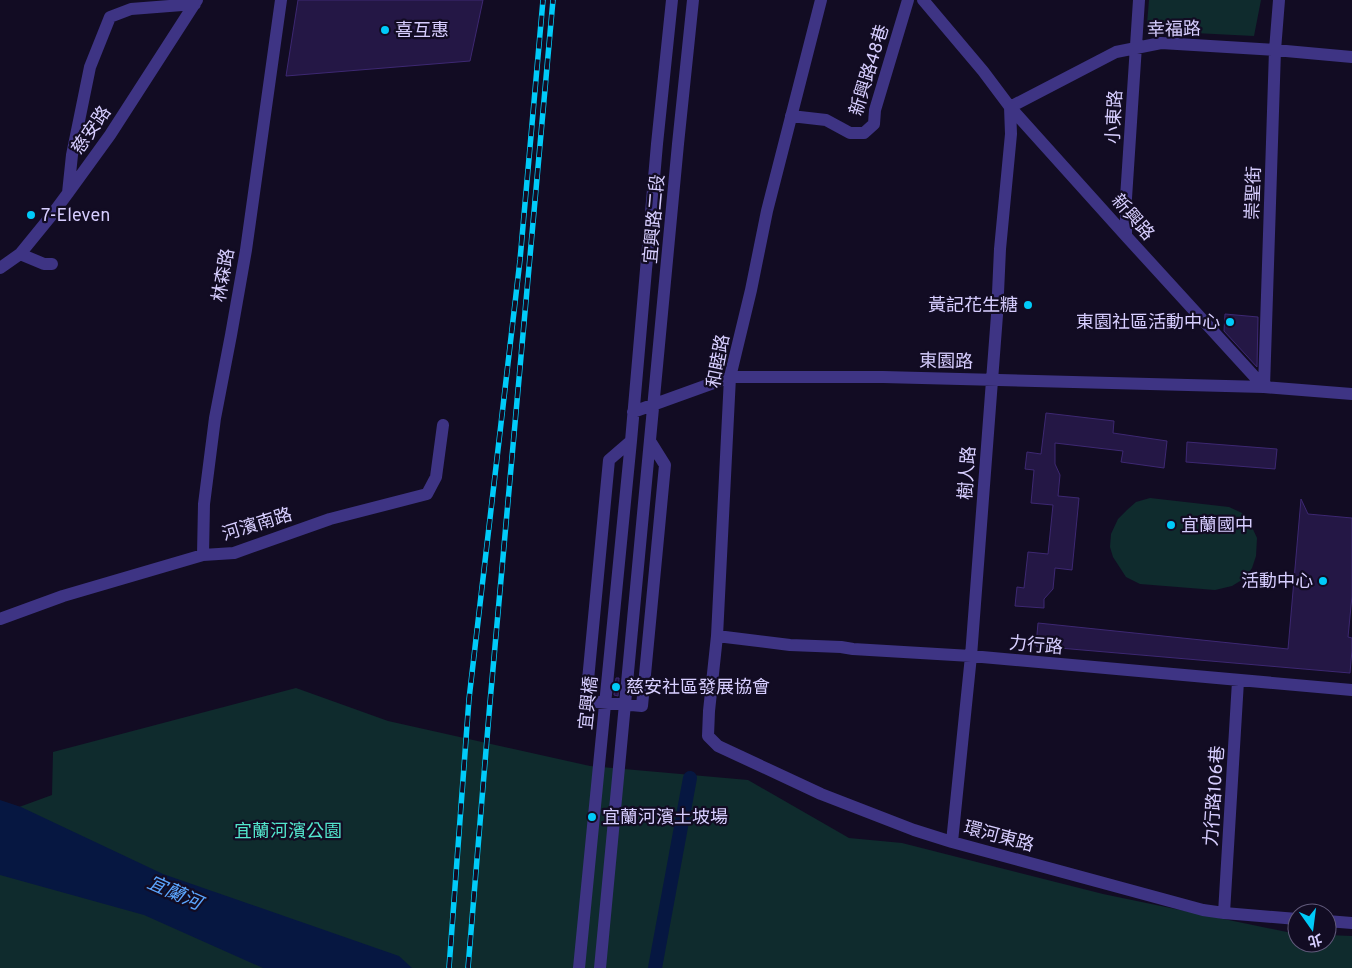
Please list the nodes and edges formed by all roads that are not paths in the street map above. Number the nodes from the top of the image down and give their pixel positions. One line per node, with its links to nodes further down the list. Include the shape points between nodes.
1 (281, 0): 29 (street, 林森路, via 246,250 215,418 204,504)
2 (672, 0): 25 (street, 宜興路二段)
3 (693, 0): 24 (street, 宜興路二段)
4 (821, 0): 14 (street, 和睦路)
5 (908, 0): 14 (street, 新興路48巷, via 874,124 869,129 864,133 850,133 826,120)
6 (923, 0): 13 (street, 新興路)
7 (1140, 0): 10 (street, 小東路)
8 (1279, 0): 11 (street, 崇聖街)
9 (196, 2): 15 (street, 慈安路, via 110,135); 15 (street, via 131,9 110,17 90,67 72,155)
10 (1136, 48): 11 (street, 幸福路, via 1161,43); 13 (street, 幸福路, via 1116,52); 16 (street, 小東路)
11 (1275, 50): 12 (street, 幸福路); 22 (street, 崇聖街)
12 (1352, 57)
13 (1010, 107): 16 (street, 新興路); 21 (street, 樹人路, via 1011,134)
14 (791, 116): 20 (street, 和睦路)
15 (68, 193): 17 (street, 慈安路)
16 (1126, 236): 22 (street, 新興路)
17 (20, 254): 18 (street); 19 (street, 慈安路)
18 (52, 264)
19 (0, 268)
20 (730, 377): 21 (street, 東園路); 24 (street, 東園路); 31 (street, 和睦路)
21 (992, 379): 22 (street, 東園路); 32 (street, 樹人路)
22 (1264, 387): 23 (street)
23 (1352, 394)
24 (654, 405): 25 (street, 東園路); 28 (street, 宜興路二段)
25 (633, 412): 27 (street, 宜興路二段)
26 (443, 425): 29 (street, 河濱南路, via 436,477 427,494 330,519 234,553)
27 (631, 440): 33 (street, via 609,460); 43 (street, 宜興橋)
28 (650, 441): 34 (street, via 665,466); 44 (street, 宜興橋)
29 (203, 555): 30 (street, 河濱南路)
30 (0, 618)
31 (717, 636): 32 (street, 力行路); 37 (street, 和睦路)
32 (971, 656): 35 (street, 力行路); 38 (street, 樹人路)
33 (588, 673): 34 (street); 34 (street, via 586,701 642,706)
34 (645, 678)
35 (1238, 681): 36 (street, 力行路); 39 (street, 力行路106巷)
36 (1352, 690)
37 (708, 736): 38 (street, 環河東路, via 718,746 821,794)
38 (952, 842): 39 (street, 環河東路)
39 (1224, 913): 40 (street, 環河東路)
40 (1287, 918)
41 (1337, 922): 42 (street)
42 (1352, 923)
43 (579, 968)
44 (600, 968)

